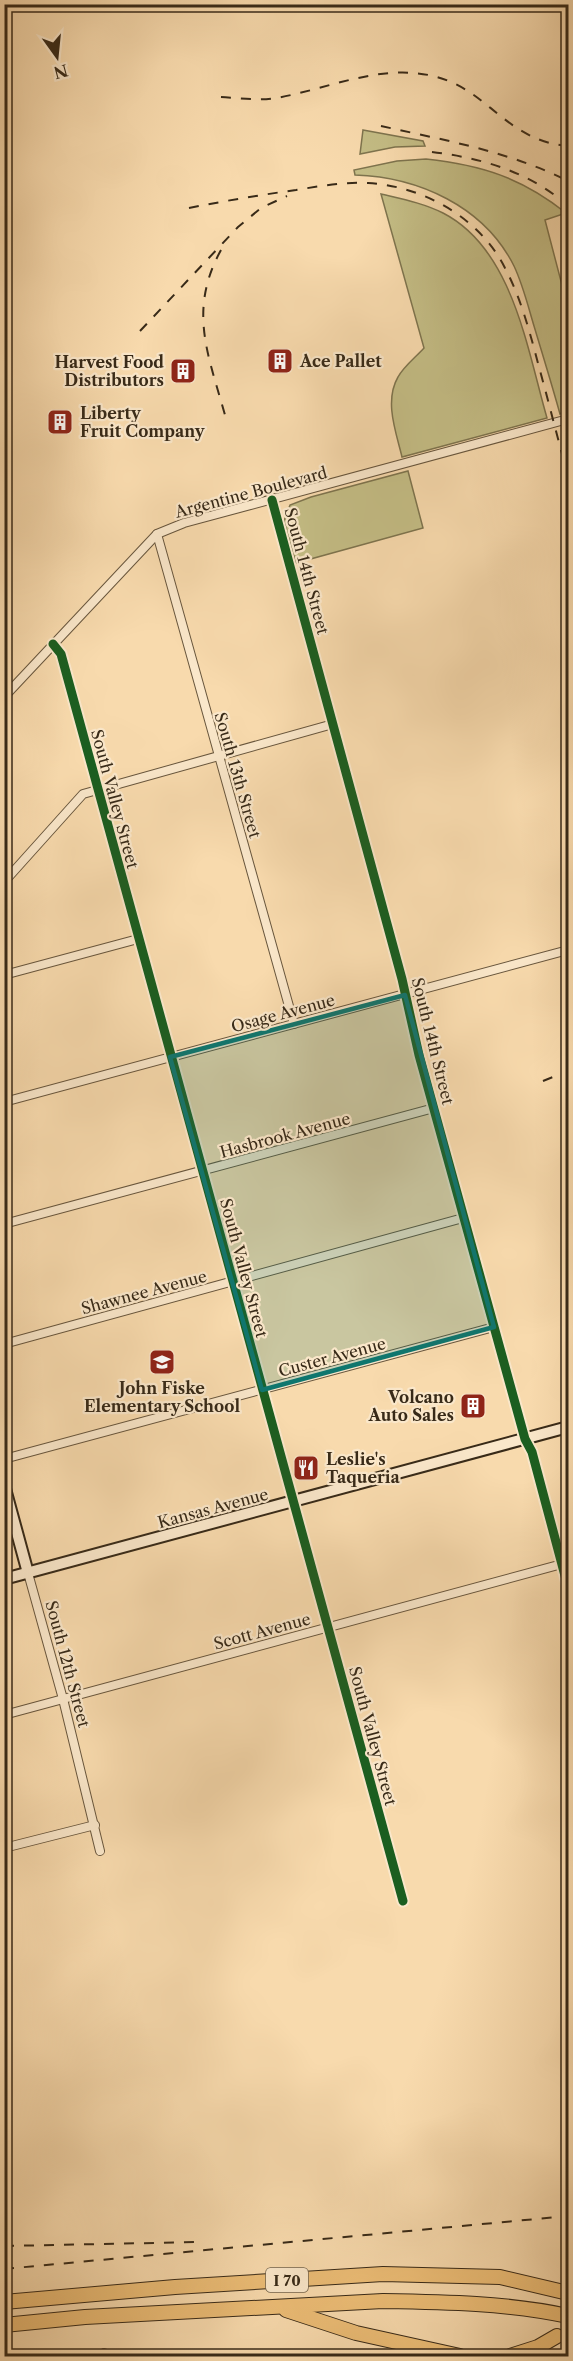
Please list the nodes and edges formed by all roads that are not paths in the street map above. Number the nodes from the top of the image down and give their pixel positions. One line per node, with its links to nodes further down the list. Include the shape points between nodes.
1 (568, 419): 2 (street, Argentine Boulevard)
2 (272, 500): 3 (street, Argentine Boulevard); 6 (street, South 14th Street)
3 (157, 534): 4 (street, Argentine Boulevard); 7 (street, South 13th Street)
4 (53, 644): 5 (street, Argentine Boulevard); 8 (street, South Valley Street, via 61,654)
5 (4, 697)
6 (333, 724): 7 (street); 13 (street, South 14th Street)
7 (218, 755): 8 (street); 14 (street, South 13th Street)
8 (96, 789): 9 (street, via 83,794); 10 (street, South Valley Street)
9 (4, 882)
10 (138, 939): 12 (street); 15 (street, South Valley Street)
11 (568, 950): 13 (street, Osage Avenue)
12 (4, 975)
13 (405, 995): 14 (street, Osage Avenue); 17 (street, South 14th Street)
14 (294, 1023): 15 (street, Osage Avenue)
15 (170, 1057): 16 (street, Osage Avenue); 18 (street, South Valley Street)
16 (4, 1102)
17 (434, 1108): 18 (street, Hasbrook Avenue); 19 (street, South 14th Street)
18 (202, 1172): 20 (street, Hasbrook Avenue); 21 (street, South Valley Street)
19 (463, 1218): 21 (street, Shawnee Avenue); 22 (street, South 14th Street)
20 (4, 1224)
21 (232, 1282): 23 (street, Shawnee Avenue); 24 (street, South Valley Street)
22 (494, 1327): 24 (street, Custer Avenue); 26 (street, South 14th Street)
23 (4, 1344)
24 (262, 1390): 27 (street, Custer Avenue); 29 (street, South Valley Street)
25 (568, 1427): 26 (main road, Kansas Avenue)
26 (525, 1440): 29 (main road, Kansas Avenue); 30 (street, South 14th Street, via 532,1452)
27 (4, 1459)
28 (4, 1485): 31 (main road, South 12th Street)
29 (293, 1501): 31 (main road, Kansas Avenue); 34 (street, South Valley Street)
30 (562, 1564): 33 (street, South 14th Street); 34 (street, Scott Avenue)
31 (28, 1573): 32 (main road, Kansas Avenue); 35 (street, South 12th Street)
32 (4, 1579)
33 (568, 1587)
34 (328, 1627): 35 (street, Scott Avenue); 40 (street, South Valley Street)
35 (63, 1699): 36 (street, Scott Avenue); 37 (street, South 12th Street)
36 (4, 1715)
37 (95, 1825): 38 (street); 39 (street, South 12th Street)
38 (4, 1848)
39 (100, 1851)
40 (403, 1901)
41 (568, 2293): 42 (highway, I 70, via 500,2277 383,2274)
42 (4, 2302)
43 (278, 2307): 44 (highway, I 70, via 425,2301 535,2309); 45 (highway, I 70); 47 (highway, via 356,2332)
44 (568, 2316)
45 (4, 2325)
46 (557, 2336): 48 (highway)
47 (460, 2356)
48 (510, 2356)

